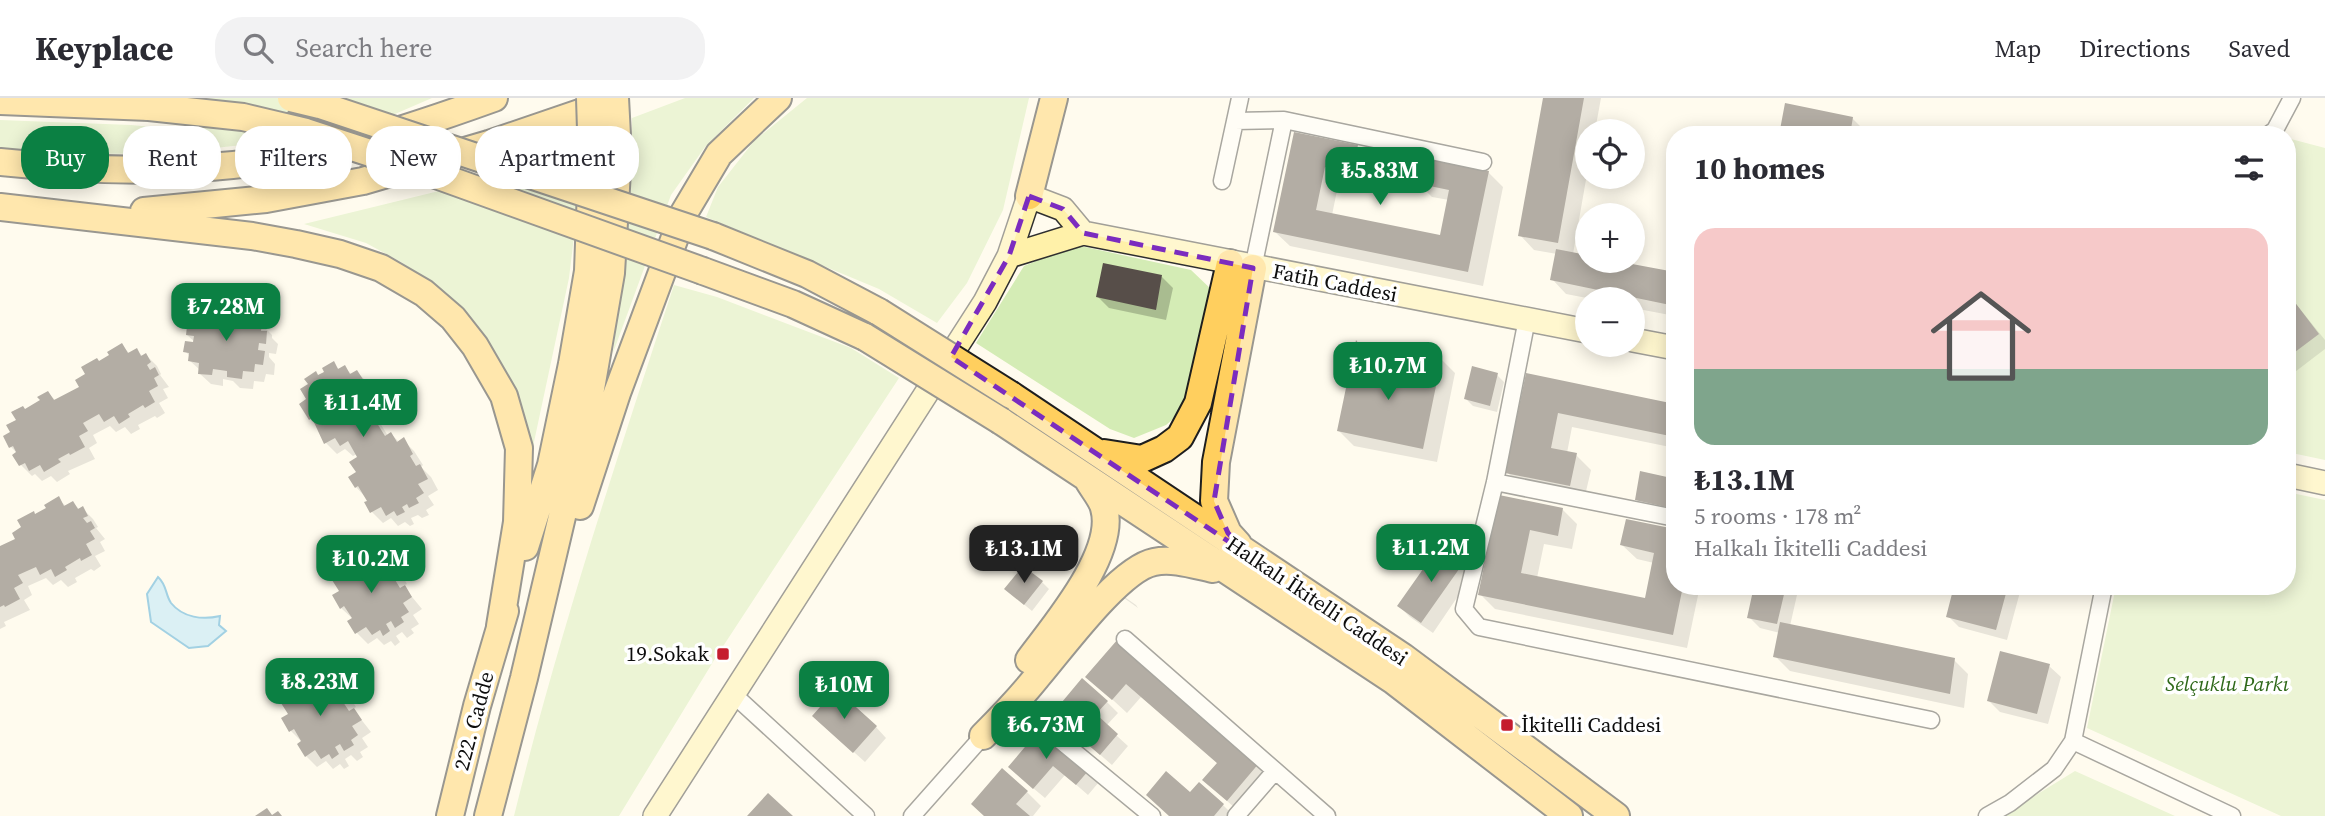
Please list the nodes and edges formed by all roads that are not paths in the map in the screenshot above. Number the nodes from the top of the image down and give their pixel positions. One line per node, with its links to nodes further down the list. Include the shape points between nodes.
1 (291, 98): 27 (main road, Halkalı İkitelli Caddesi, bridge, via 713,236 807,274 879,312 1011,394)
2 (494, 98): 14 (main road, via 341,147 248,164 141,171)
3 (590, 98): 34 (main road, bridge, via 587,271 572,364 551,465)
4 (615, 98): 36 (main road, bridge, via 618,154 611,273 588,406)
5 (622, 98): 19 (main road, via 363,181 266,199 156,211)
6 (778, 98): 36 (main road, via 719,154 684,212 617,393)
7 (1054, 98): 17 (main road)
8 (1240, 98): 12 (street)
9 (2292, 98): 13 (street)
10 (0, 101): 27 (main road, Halkalı İkitelli Caddesi, bridge, via 149,107 243,117 306,132 422,170 793,304 865,337 1001,421)
11 (1284, 120): 12 (street); 15 (street); 22 (street)
12 (1235, 121): 16 (street)
13 (2277, 126)
14 (0, 162)
15 (1483, 162)
16 (1222, 181)
17 (1029, 196): 20 (street, via 1063,209); 21 (street)
18 (0, 207): 19 (main road)
19 (51, 212): 34 (main road, via 252,236 340,254 381,268 424,293 453,318 504,396 519,447 517,522)
20 (1083, 233): 21 (street); 22 (street, Fatih Caddesi)
21 (1009, 256): 37 (street, via 985,302)
22 (1242, 265): 23 (street, Fatih Caddesi); 27 (main road, via 1198,403 1180,437 1142,458); 32 (main road, via 1214,501)
23 (1527, 319): 24 (street, Fatih Caddesi); 29 (street)
24 (1575, 329)
25 (1645, 342): 26 (street)
26 (1666, 346)
27 (1092, 464): 32 (main road, Halkalı İkitelli Caddesi); 40 (main road, via 1105,509 1104,537 1095,562 1074,601 1022,668)
28 (2296, 477): 30 (street)
29 (1494, 482): 31 (street); 39 (street, via 1464,608 1479,627)
30 (2325, 483)
31 (1666, 516)
32 (1238, 563): 38 (main road, via 1154,562 1128,574); 51 (main road, Halkalı İkitelli Caddesi); 52 (main road, Halkalı İkitelli Caddesi, via 1403,657)
33 (2102, 595): 41 (street)
34 (500, 625): 43 (main road, 222. Cadde)
35 (1125, 639): 42 (street)
36 (524, 678): 44 (main road, 222. Cadde)
37 (734, 695): 45 (street); 46 (street)
38 (1015, 703): 40 (main road); 48 (street)
39 (1931, 720)
40 (983, 736): 47 (street)
41 (2073, 741): 53 (street, via 2054,769); 54 (street)
42 (1275, 771): 49 (street); 50 (street)
43 (450, 816)
44 (488, 816)
45 (655, 816)
46 (866, 816)
47 (912, 816)
48 (1152, 816)
49 (1236, 816)
50 (1327, 816)
51 (1569, 816)
52 (1616, 816)
53 (1987, 816)
54 (2232, 816)

